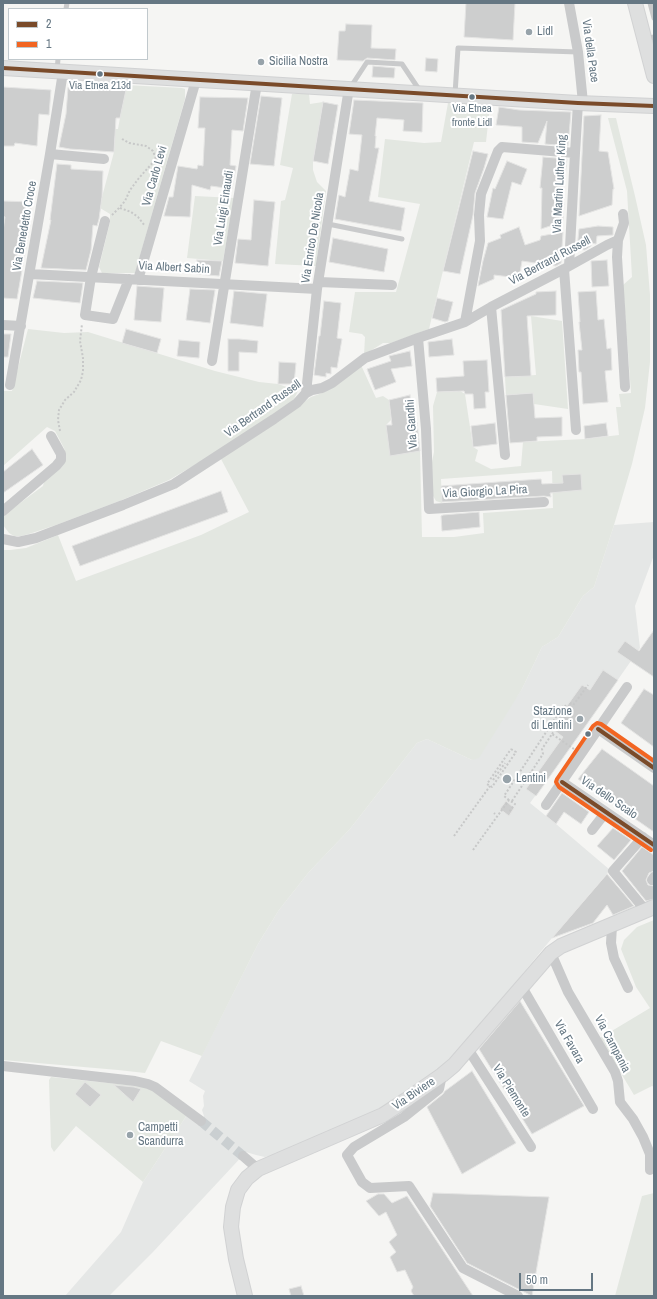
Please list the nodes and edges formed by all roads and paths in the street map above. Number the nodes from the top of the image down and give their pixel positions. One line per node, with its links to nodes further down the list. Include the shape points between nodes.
1 (569, 3): 6 (street, Via della Pace)
2 (635, 3): 5 (main road)
3 (650, 3): 4 (lane)
4 (654, 18)
5 (649, 38): 9 (main road)
6 (578, 52): 14 (lane, via 458,48); 15 (street, Via della Pace)
7 (3, 68): 8 (main road)
8 (59, 68): 10 (main road); 20 (street, Via Benedetto Croce)
9 (653, 71)
10 (196, 80): 11 (main road); 18 (street, Via Carlo Levi)
11 (258, 83): 12 (main road); 34 (street, Via Luigi Einaudi)
12 (350, 88): 13 (main road); 13 (lane, via 367,62 402,64); 26 (street, Via Enrico De Nicola)
13 (422, 93): 14 (main road)
14 (455, 95): 15 (main road)
15 (581, 103): 16 (main road); 19 (street, Via Martin Luther King)
16 (654, 106)
17 (122, 139): 22 (path, via 128,143 146,146 153,151)
18 (177, 145): 22 (path); 27 (street, Via Carlo Levi)
19 (574, 153): 30 (street, Via Martin Luther King); 39 (street, via 502,147 498,151 481,194 480,241)
20 (50, 154): 21 (street); 31 (street, Via Benedetto Croce)
21 (104, 159)
22 (156, 160): 23 (path, via 139,178)
23 (120, 208): 25 (path); 27 (path, via 131,212 143,225)
24 (623, 214): 29 (street, via 624,223)
25 (105, 221): 32 (street)
26 (328, 224): 28 (lane); 36 (street, Via Enrico De Nicola)
27 (153, 230): 33 (street, Via Carlo Levi)
28 (402, 239)
29 (618, 240): 30 (street, Via Bertrand Russell); 45 (street)
30 (567, 267): 37 (street, Via Bertrand Russell); 47 (street, Via Martin Luther King)
31 (30, 274): 32 (street, Via Albert Sabin); 41 (street, Via Benedetto Croce)
32 (91, 277): 33 (street, Via Albert Sabin); 38 (street)
33 (134, 279): 34 (street, Via Albert Sabin); 38 (street, Via Carlo Levi, via 113,319)
34 (225, 284): 36 (street, Via Albert Sabin); 43 (street, Via Luigi Einaudi)
35 (392, 285): 36 (street, Via Albert Sabin)
36 (318, 286): 46 (street, Via Enrico De Nicola)
37 (491, 307): 39 (street, Via Bertrand Russell); 50 (street)
38 (85, 315): 49 (path, via 80,341 83,358 82,376 74,392 59,410 60,435)
39 (465, 322): 42 (street, Via Bertrand Russell)
40 (3, 325): 41 (street)
41 (21, 326): 44 (street, Via Benedetto Croce)
42 (418, 338): 46 (street, Via Bertrand Russell, via 365,358 332,383); 52 (street, Via Gandhi, via 426,428)
43 (212, 361)
44 (10, 385)
45 (625, 387)
46 (306, 393): 54 (street, Via Bertrand Russell, via 297,403 274,419 174,484 36,538 18,542)
47 (576, 430)
48 (51, 436): 49 (street)
49 (57, 447): 53 (street, via 61,460)
50 (505, 455)
51 (544, 502): 52 (street, Via Giorgio La Pira)
52 (429, 509)
53 (3, 512)
54 (3, 539)
55 (588, 685): 57 (path)
56 (627, 687): 62 (street)
57 (574, 704): 58 (path, via 571,703); 59 (path)
58 (568, 708): 60 (path, via 564,712); 71 (path, via 564,705 504,796)
59 (569, 711): 60 (path); 61 (path)
60 (567, 714): 63 (path)
61 (573, 714)
62 (598, 729): 64 (street); 67 (street)
63 (552, 734): 64 (path); 71 (path, via 542,749 543,754)
64 (581, 754): 69 (street)
65 (504, 762): 66 (path); 66 (path, via 511,748 516,752); 68 (path); 70 (path, via 487,784)
66 (507, 765): 70 (path, via 492,788)
67 (654, 768)
68 (493, 780)
69 (565, 784): 72 (street); 74 (street, Via dello Scalo)
70 (490, 786): 76 (path)
71 (511, 801): 73 (path, via 515,804); 79 (path)
72 (546, 805)
73 (509, 812)
74 (606, 812): 75 (street); 77 (street, Via dello Scalo)
75 (592, 830)
76 (454, 836)
77 (643, 837): 78 (street, Via dello Scalo); 80 (street, via 613,871)
78 (654, 845)
79 (473, 850)
80 (650, 909): 81 (main road, Via Biviere)
81 (612, 926): 82 (main road, Via Biviere, via 561,946); 84 (street, via 614,958)
82 (551, 953): 83 (main road, Via Biviere); 93 (street, Via Campania, via 568,992 615,1072 620,1102 643,1137 650,1154)
83 (522, 987): 85 (main road, Via Biviere); 88 (street, Via Favara)
84 (628, 988)
85 (468, 1049): 87 (main road, Via Biviere); 90 (street, Via Piemonte)
86 (3, 1066): 89 (street, via 148,1084)
87 (442, 1075): 92 (main road, Via Biviere, via 383,1115); 95 (street, via 439,1089 404,1117 354,1146 347,1155 362,1182 370,1188 409,1186 463,1268)
88 (593, 1109)
89 (201, 1120)
90 (531, 1147)
91 (243, 1156): 92 (street)
92 (258, 1169): 94 (main road, Via Biviere, via 238,1190 233,1207 231,1227)
93 (650, 1170)
94 (245, 1296)
95 (518, 1296)

